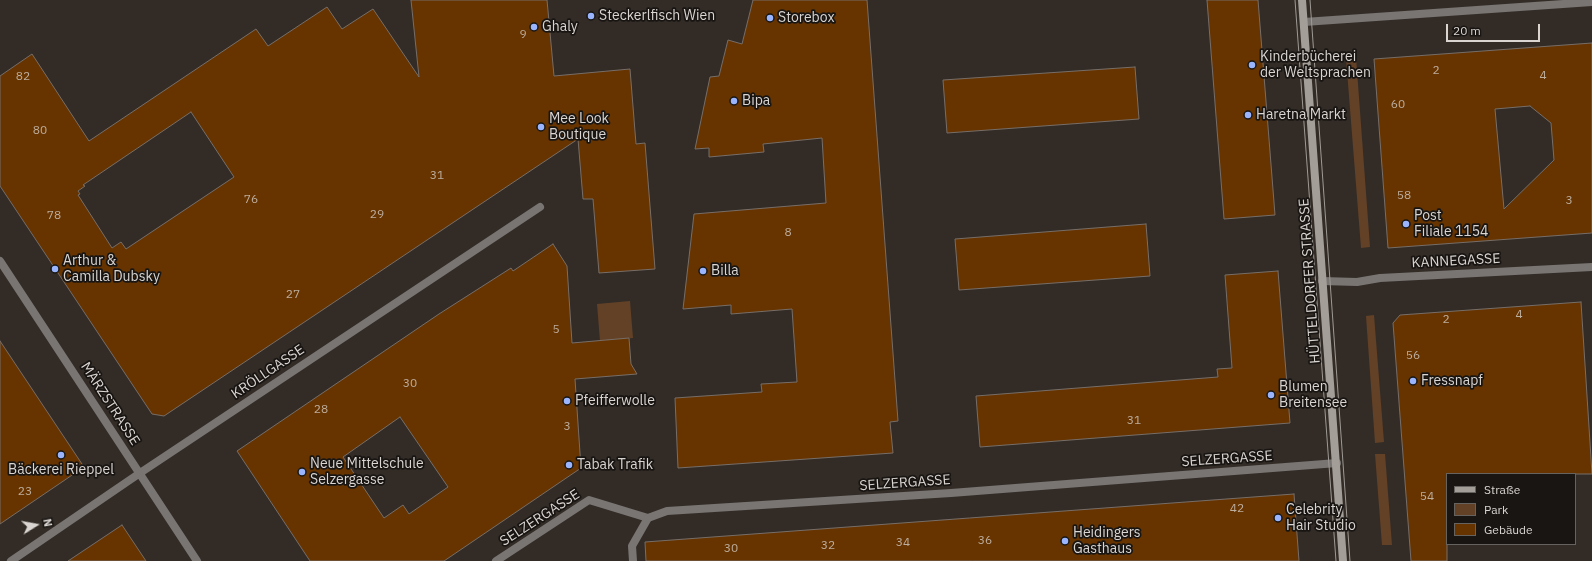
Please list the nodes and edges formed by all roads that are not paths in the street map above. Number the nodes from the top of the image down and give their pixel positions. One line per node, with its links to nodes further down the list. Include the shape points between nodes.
1 (1302, 0): 3 (main road, HÜTTELDORFER STRASSE)
2 (1592, 2): 3 (street)
3 (1304, 22): 7 (main road, HÜTTELDORFER STRASSE)
4 (540, 207): 9 (street, KRÖLLGASSE)
5 (0, 261): 9 (street, MÄRZSTRASSE)
6 (1592, 267): 7 (street, KANNEGASSE, via 1380,278 1357,282)
7 (1322, 281): 8 (main road, HÜTTELDORFER STRASSE)
8 (1337, 463): 10 (street, SELZERGASSE, via 920,495 692,508 667,511); 15 (main road, HÜTTELDORFER STRASSE)
9 (140, 473): 11 (street, KRÖLLGASSE); 12 (street, MÄRZSTRASSE)
10 (648, 518): 13 (street, SELZERGASSE, via 589,500); 14 (street, via 632,546)
11 (11, 561)
12 (197, 561)
13 (496, 561)
14 (633, 561)
15 (1343, 561)

